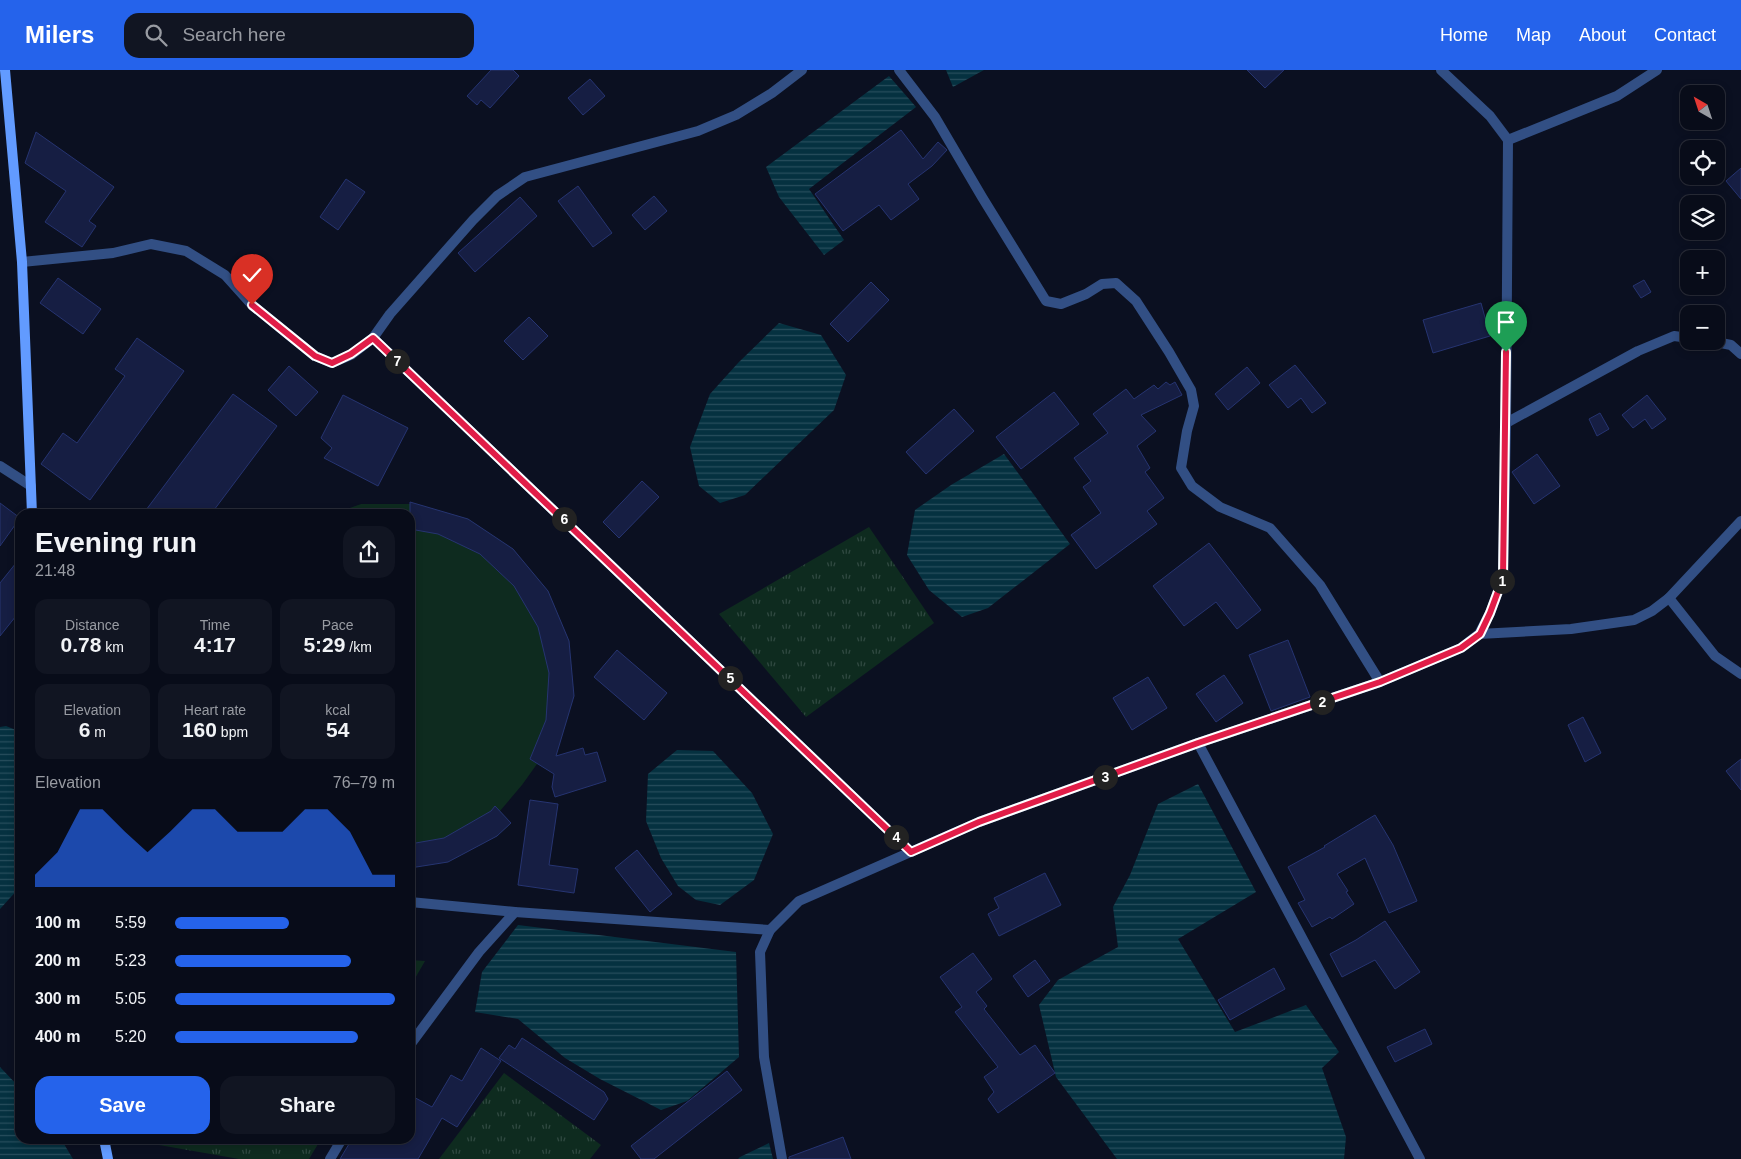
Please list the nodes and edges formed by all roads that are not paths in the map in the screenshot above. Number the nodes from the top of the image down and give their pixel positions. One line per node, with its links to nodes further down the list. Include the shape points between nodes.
1 (5, 70): 7 (street)
2 (802, 70): 9 (street, via 736,115 698,131 525,177 497,196 473,220)
3 (899, 70): 20 (street, via 935,117 1046,301 1062,304 1102,284 1116,283 1136,301 1191,390 1194,406 1181,468 1192,486 1220,506 1270,528 1320,585)
4 (1441, 70): 6 (street, via 1490,116)
5 (1657, 70): 6 (street, via 1617,96)
6 (1508, 140): 12 (street)
7 (22, 262): 9 (street, via 113,252 151,244 186,251 225,275 252,305 315,356 332,363); 14 (street)
8 (1680, 337): 12 (street, via 1674,336 1638,351)
9 (373, 338): 22 (street)
10 (1725, 345): 11 (street)
11 (1741, 354)
12 (1506, 423): 18 (street, via 1503,578)
13 (0, 466): 14 (street)
14 (30, 486): 15 (street)
15 (32, 509)
16 (1741, 521): 17 (street)
17 (1669, 598): 18 (street, via 1634,620 1571,629); 19 (street, via 1715,656)
18 (1480, 634): 20 (street, via 1461,648)
19 (1741, 674)
20 (1380, 682): 21 (street)
21 (1198, 743): 22 (street, via 979,822); 32 (street)
22 (911, 852): 25 (street, via 800,901)
23 (415, 902): 24 (street)
24 (515, 912): 25 (street); 26 (street, via 478,952)
25 (770, 930): 31 (street, via 760,952 764,1057)
26 (415, 1038)
27 (105, 1144): 29 (street)
28 (339, 1144): 30 (street)
29 (108, 1159)
30 (330, 1159)
31 (782, 1159)
32 (1420, 1159)

